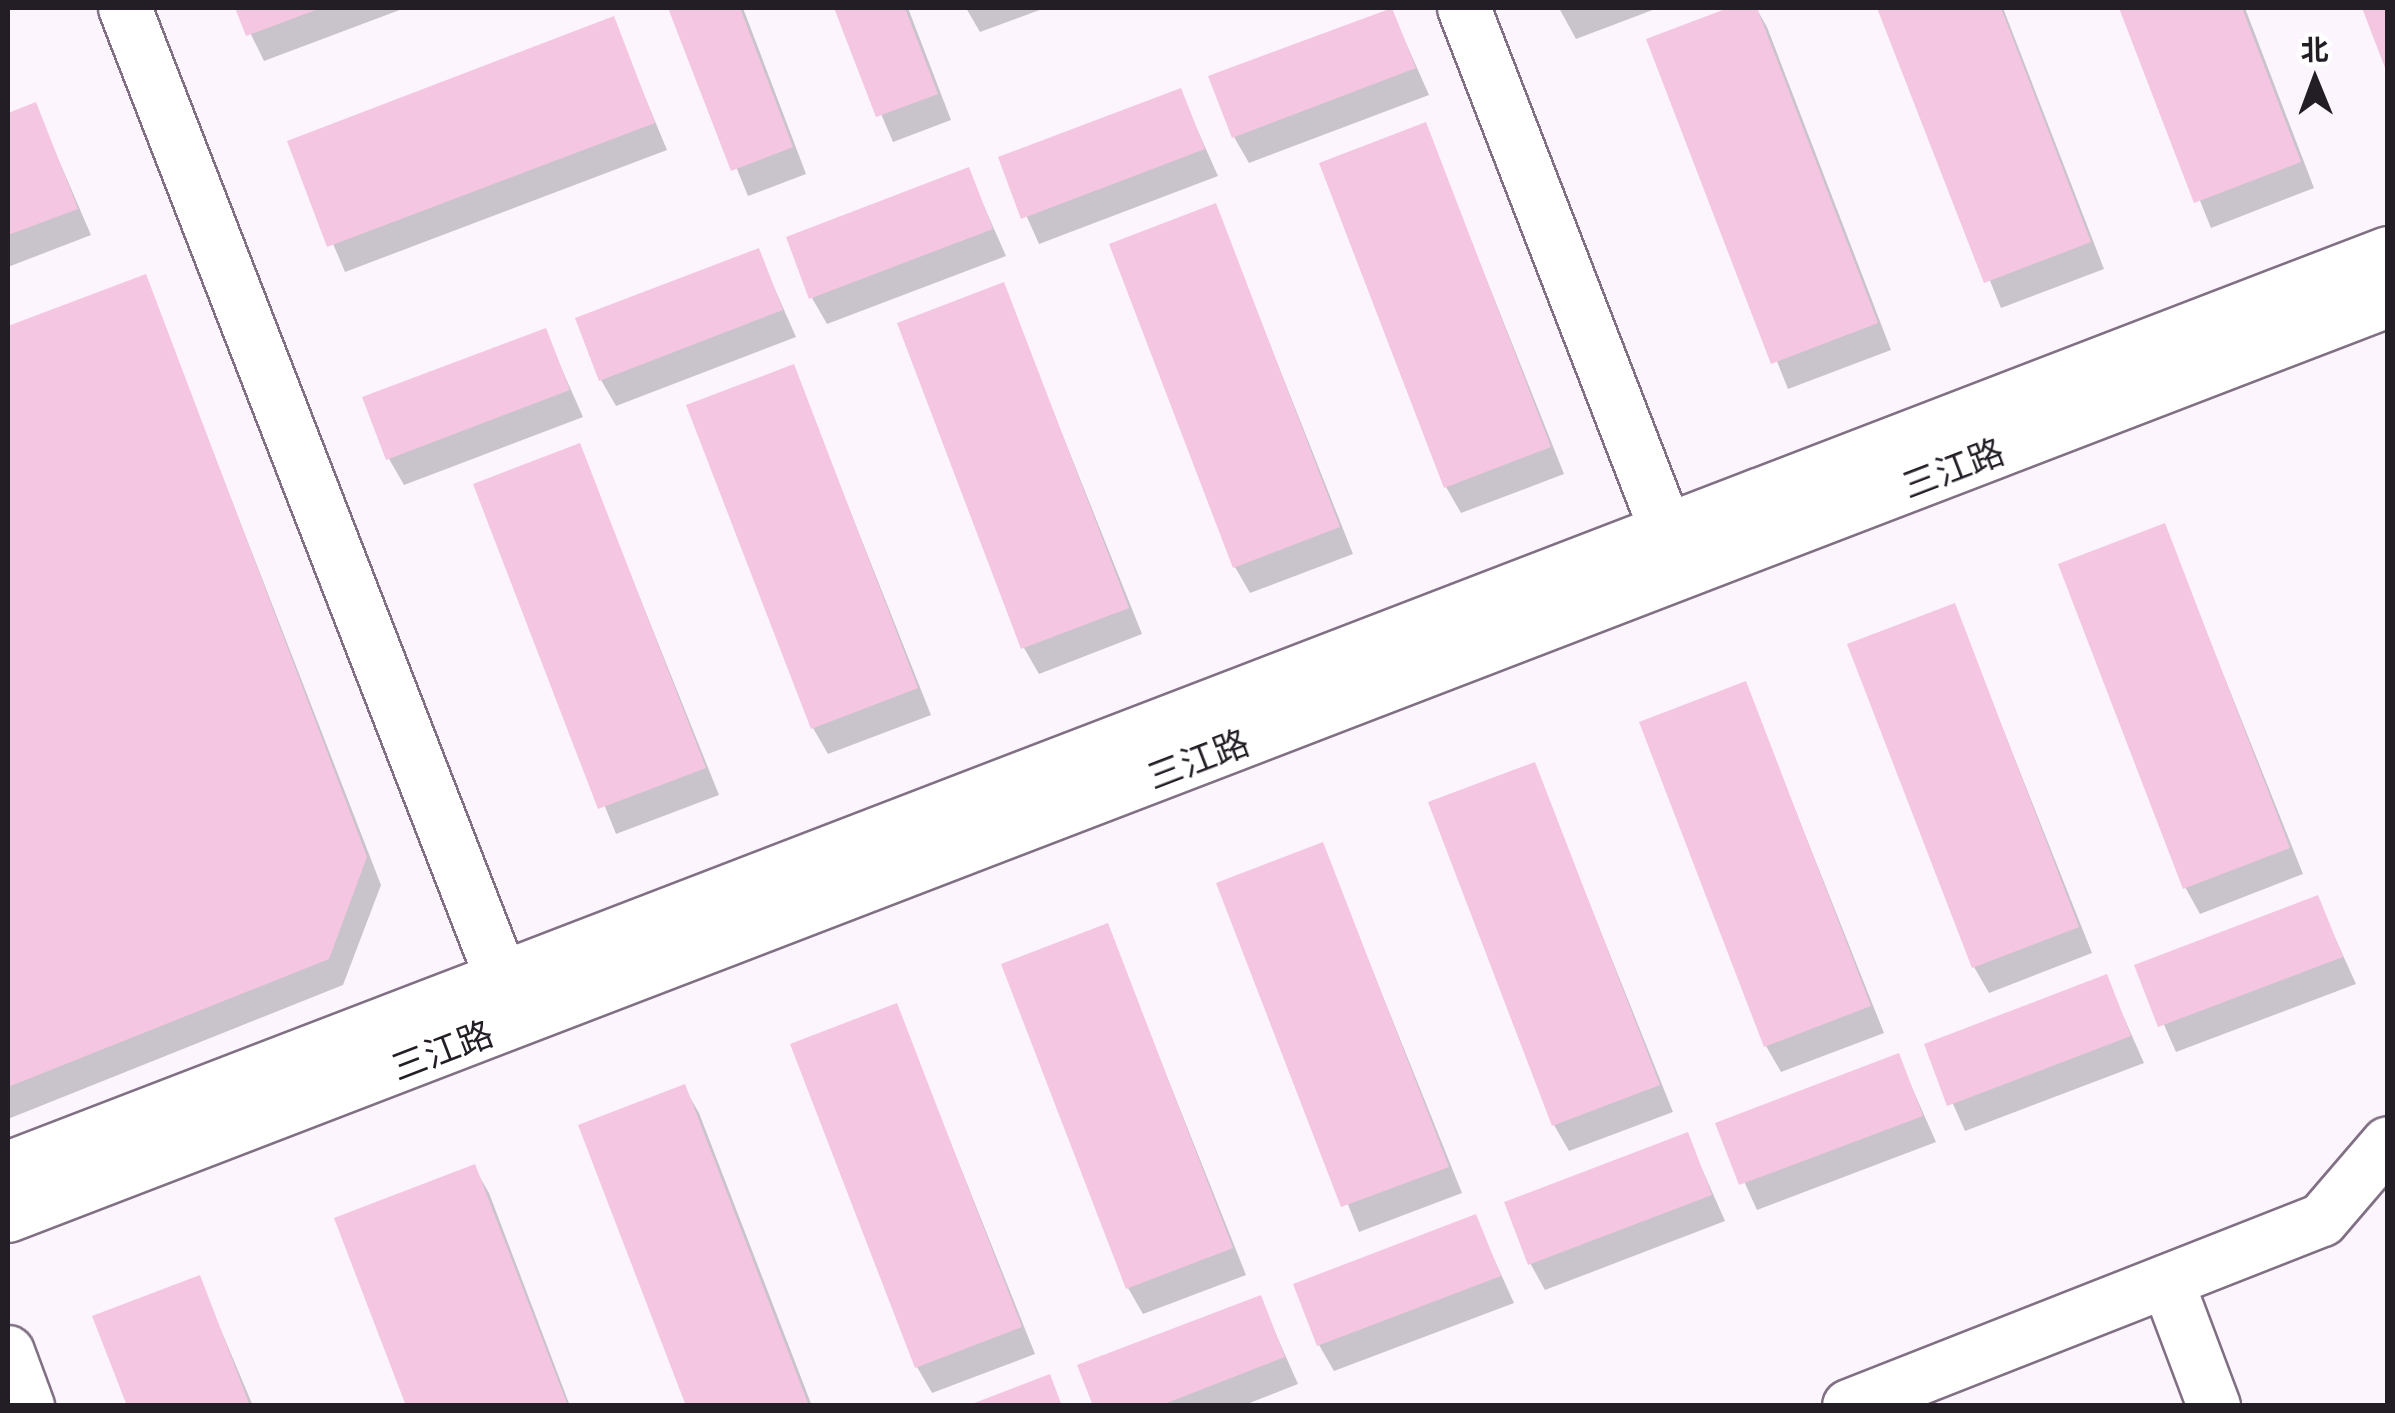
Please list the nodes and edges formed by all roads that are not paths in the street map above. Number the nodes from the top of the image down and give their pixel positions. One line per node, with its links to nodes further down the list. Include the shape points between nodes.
1 (125, 8): 6 (street)
2 (1464, 8): 5 (street)
3 (2388, 252): 5 (street, 三江路)
4 (2388, 301): 5 (street, 三江路)
5 (1674, 550): 6 (street, 三江路)
6 (510, 1000): 8 (street, 三江路); 9 (street, 三江路)
7 (2388, 1144): 10 (street, via 2322,1220)
8 (8, 1168)
9 (8, 1216)
10 (2167, 1281): 13 (street); 14 (street)
11 (8, 1352): 12 (street)
12 (28, 1406)
13 (1849, 1406)
14 (2214, 1406)

